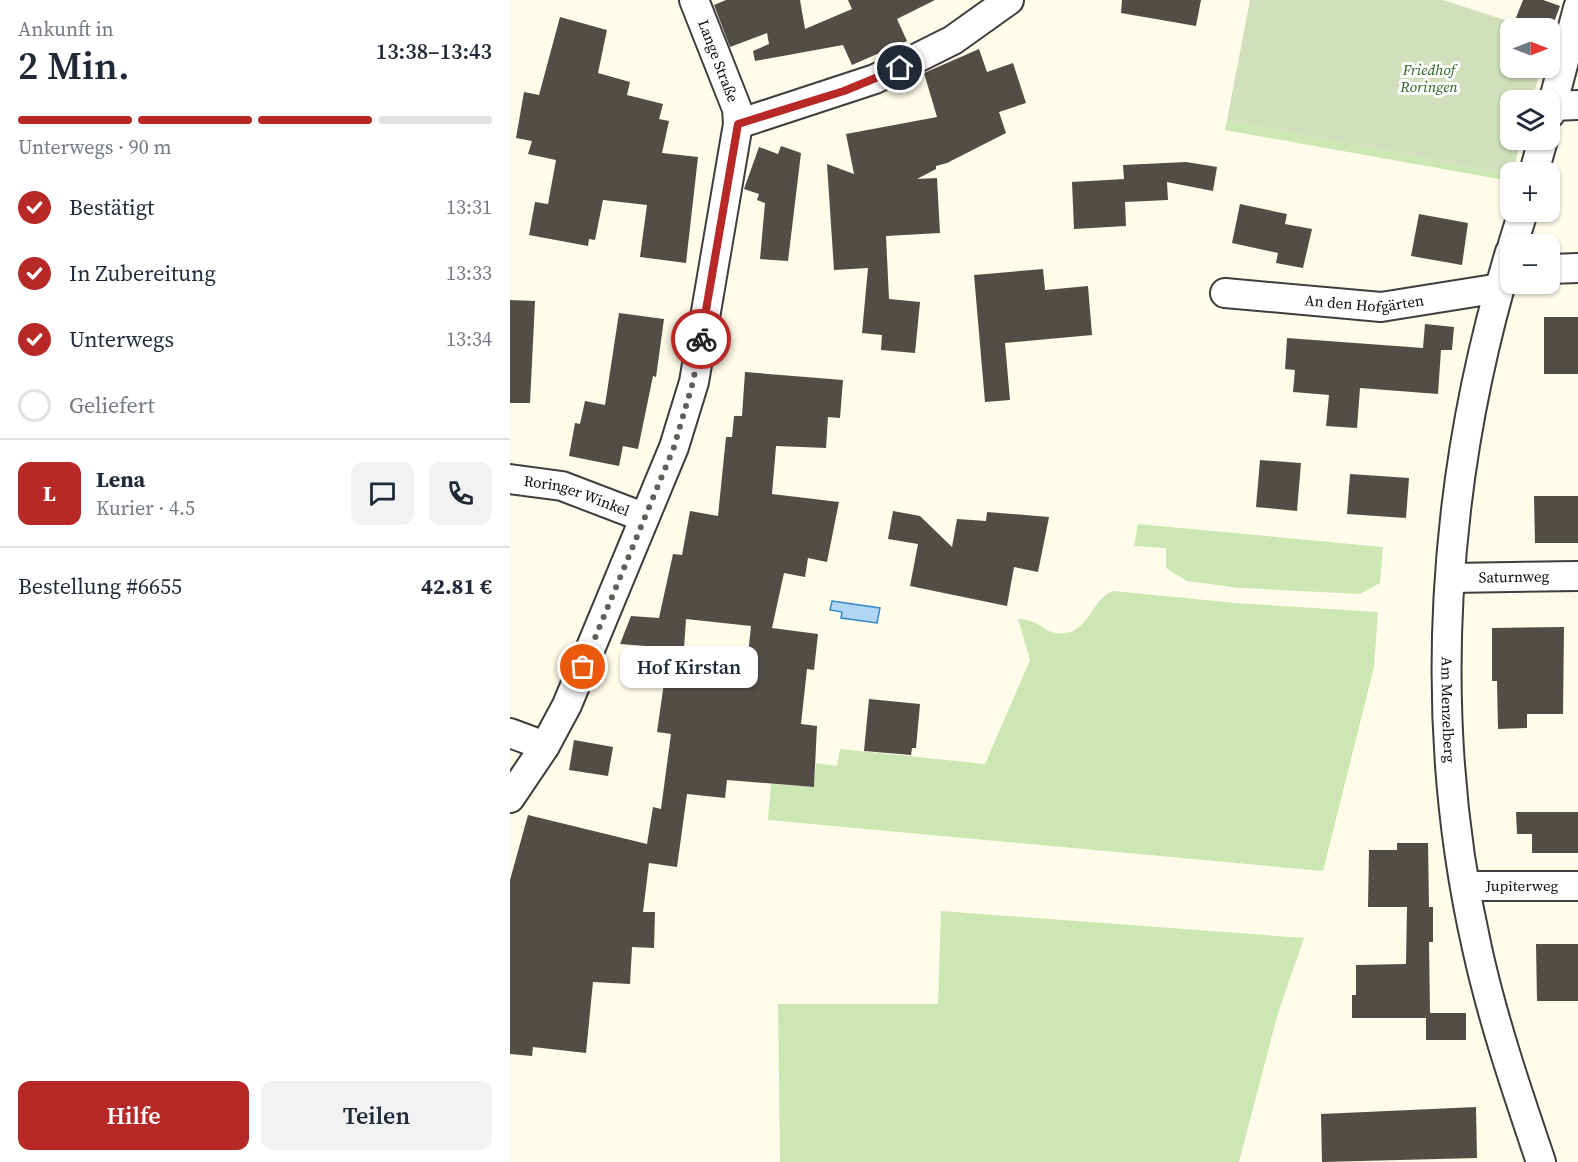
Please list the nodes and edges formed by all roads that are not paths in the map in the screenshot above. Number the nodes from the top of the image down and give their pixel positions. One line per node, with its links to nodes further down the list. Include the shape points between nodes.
1 (694, 0): 5 (street, Lange Straße, via 737,109)
2 (1009, 0): 5 (street, via 953,40 875,79)
3 (1578, 8): 4 (street)
4 (1560, 108)
5 (738, 124): 12 (street, Lange Straße, via 693,382 674,447)
6 (1500, 267): 9 (street, An den Hofgärten, via 1381,307)
7 (1560, 268): 8 (street)
8 (1578, 268)
9 (1225, 293)
10 (1500, 294): 14 (street, Am Menzelberg, via 1473,397 1458,490)
11 (510, 479): 12 (street, Roringer Winkel, via 562,486)
12 (643, 517): 16 (street, Lange Straße, via 591,648)
13 (1578, 576): 14 (street, Saturnweg)
14 (1450, 578): 18 (street, Am Menzelberg, via 1445,656 1448,744)
15 (510, 733): 16 (street)
16 (545, 746): 17 (street, Lange Straße)
17 (510, 798)
18 (1466, 886): 19 (street, Jupiterweg); 20 (street, Am Menzelberg, via 1476,946 1499,1036)
19 (1578, 886)
20 (1541, 1162)

